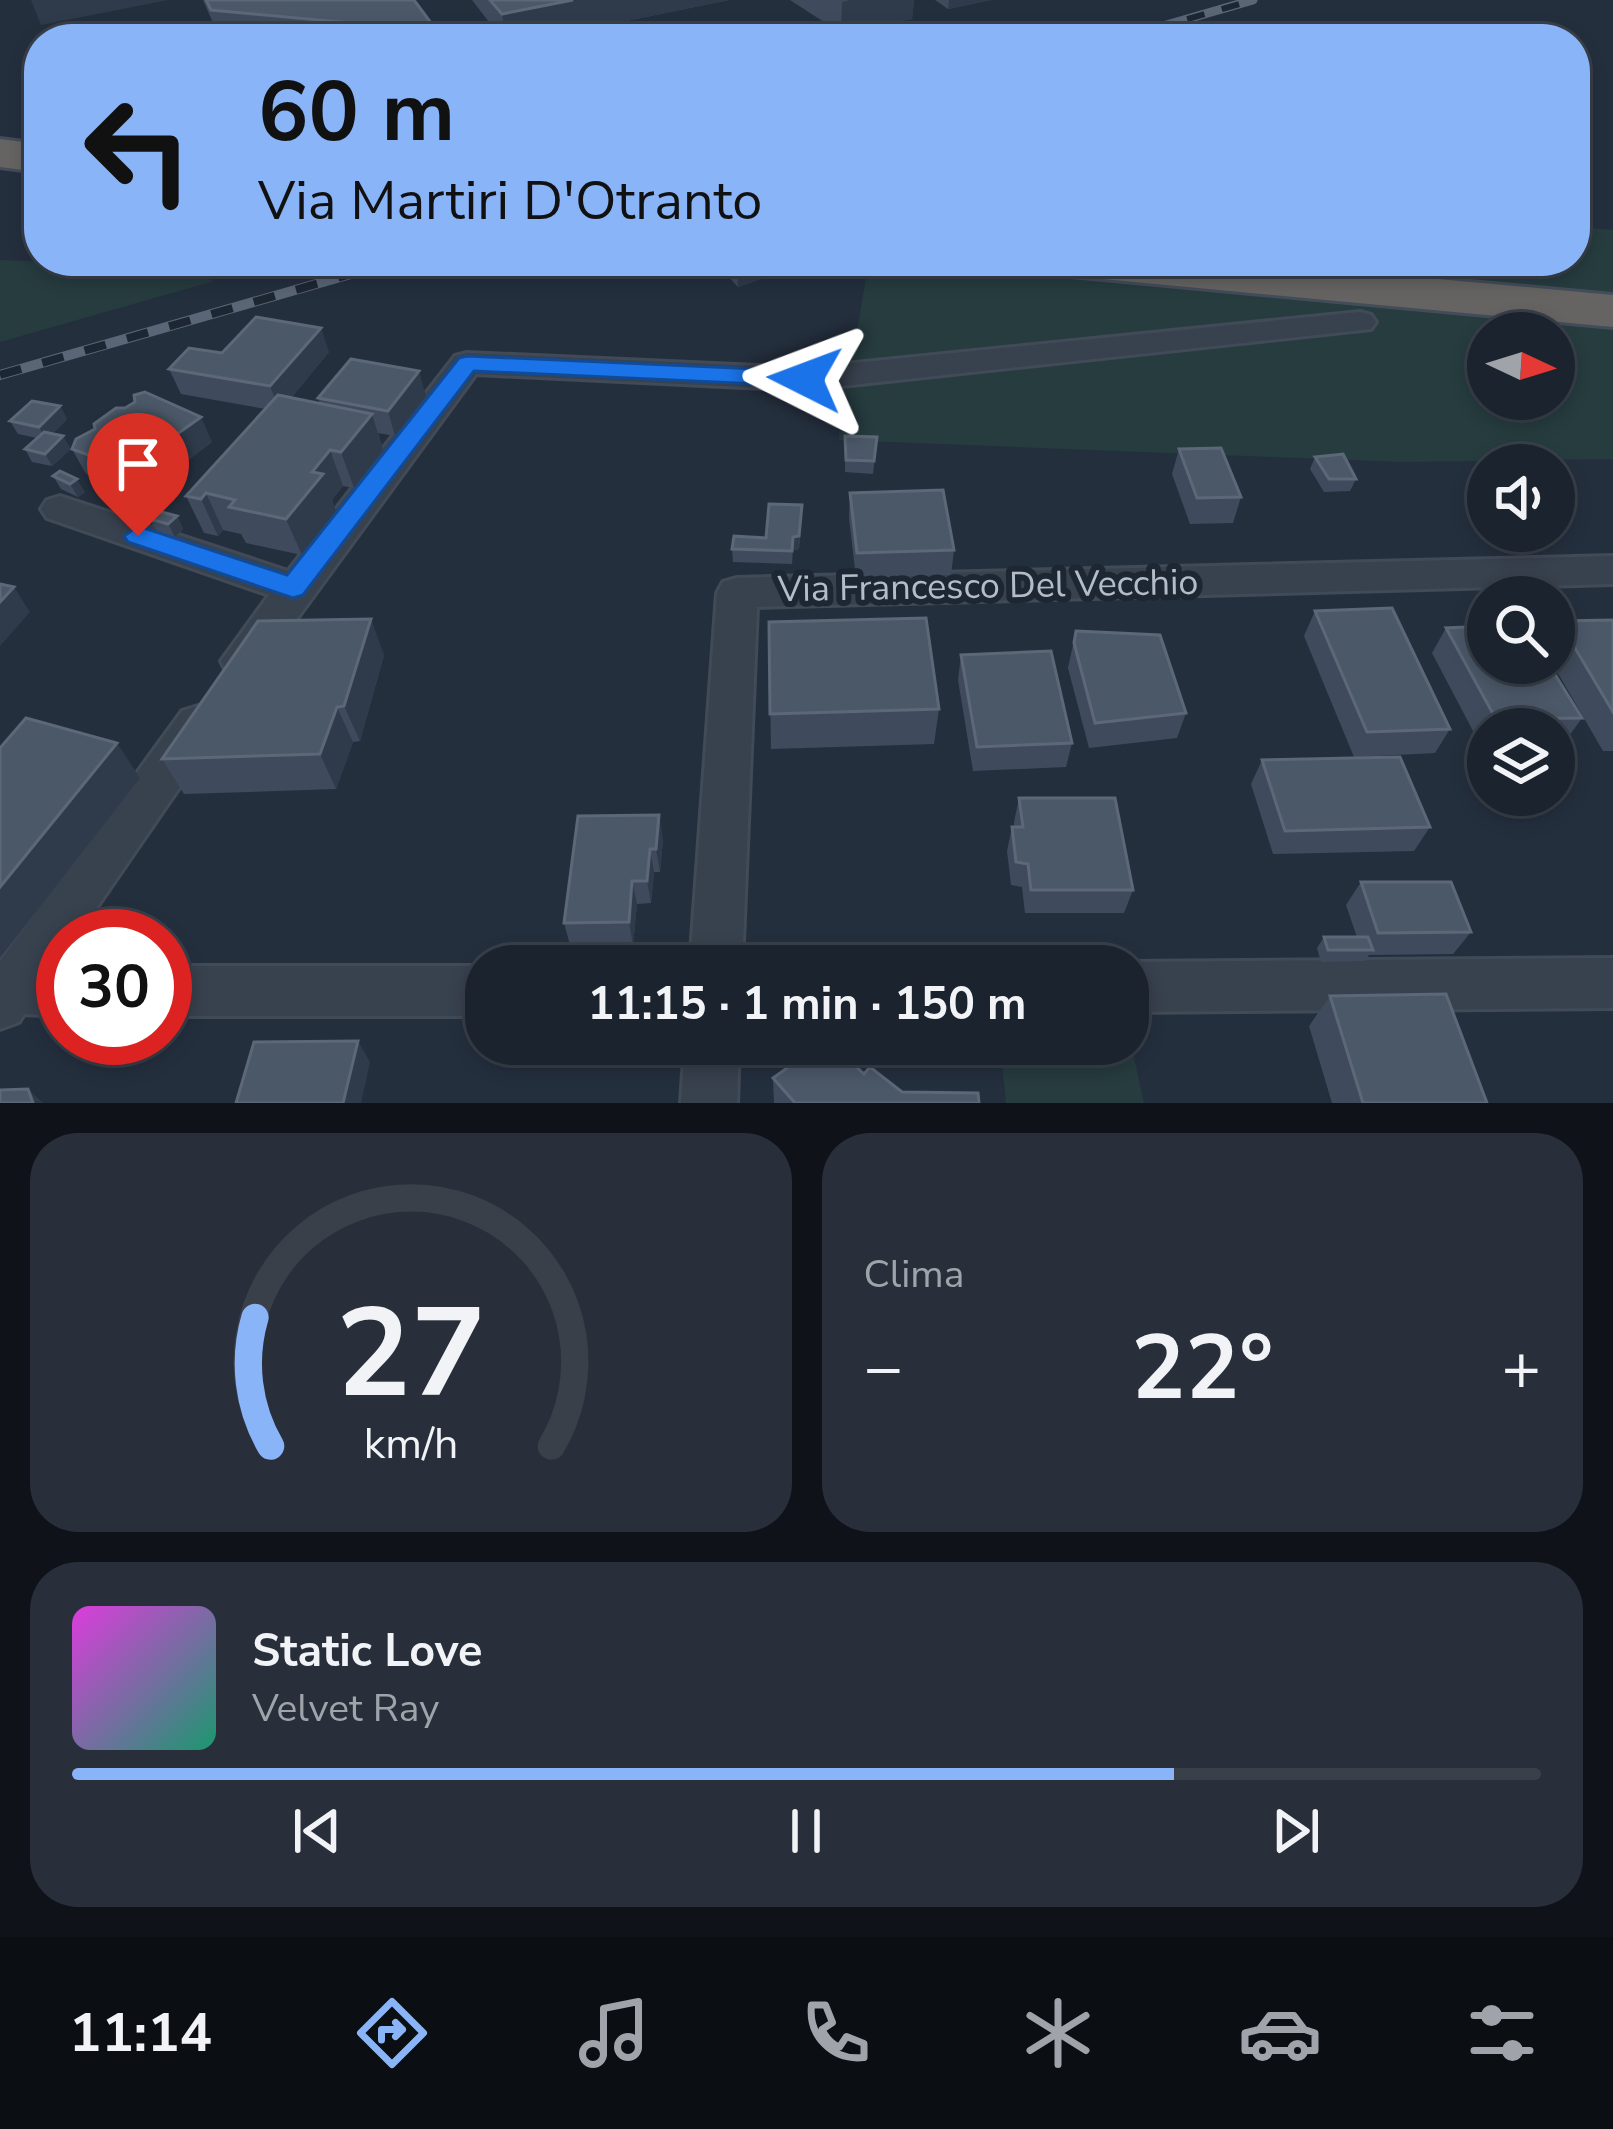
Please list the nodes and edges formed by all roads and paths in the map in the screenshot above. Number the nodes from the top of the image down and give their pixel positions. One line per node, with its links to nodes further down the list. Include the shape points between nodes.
1 (1234, 276): 4 (highway)
2 (1504, 276): 3 (highway)
3 (1613, 286)
4 (1613, 311)
5 (1360, 322): 8 (street, via 805,379 467,363)
6 (60, 509): 8 (street)
7 (1613, 570): 9 (street, Via Francesco Del Vecchio, via 737,592)
8 (293, 588): 15 (street)
9 (717, 945)
10 (1613, 982): 11 (street)
11 (1149, 987)
12 (192, 991): 13 (street)
13 (465, 991)
14 (36, 992): 15 (street)
15 (4, 994)
16 (711, 1065): 17 (street)
17 (709, 1103)

